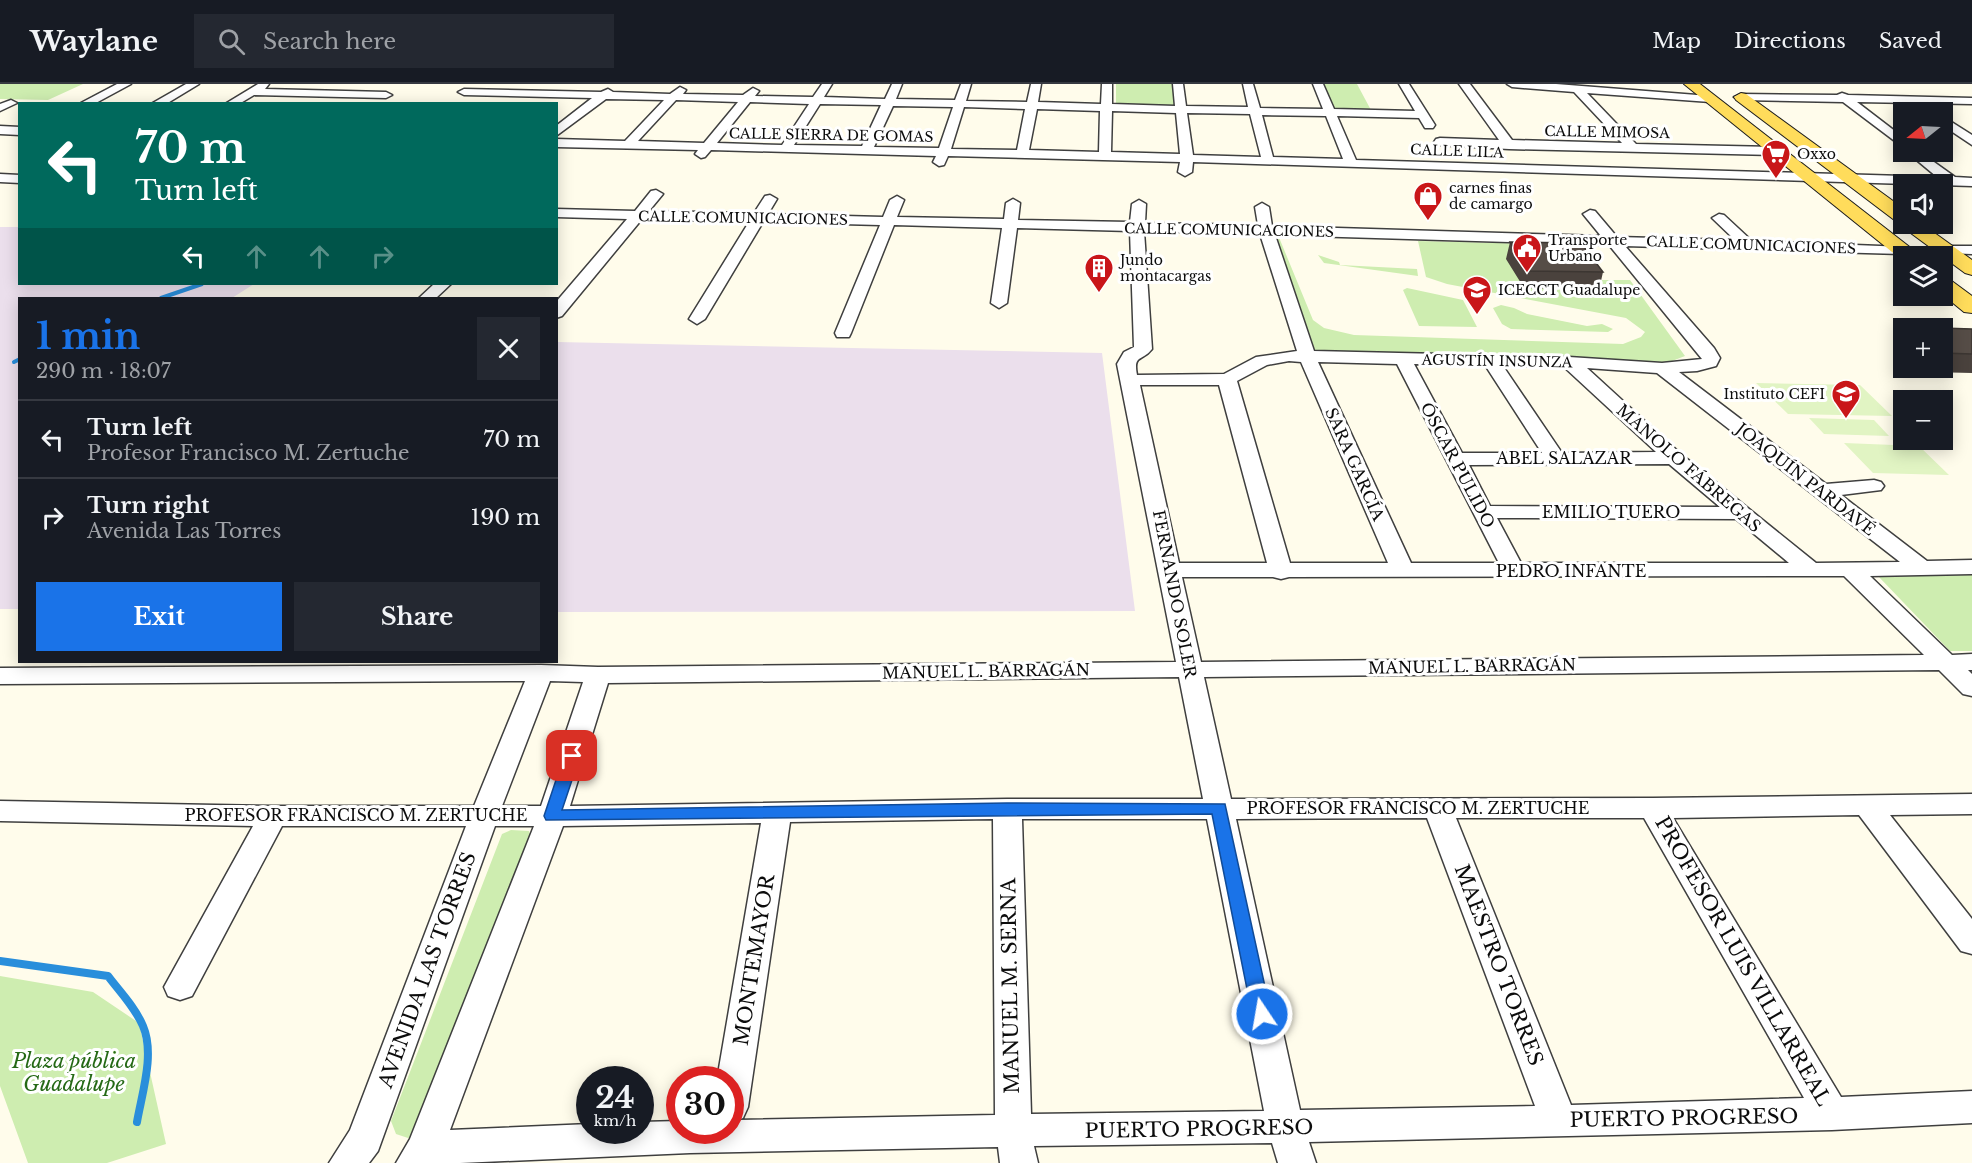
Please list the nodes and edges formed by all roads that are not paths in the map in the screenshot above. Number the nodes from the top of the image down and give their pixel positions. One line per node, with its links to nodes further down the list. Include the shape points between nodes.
1 (126, 84): 38 (street)
2 (194, 84): 39 (street)
3 (266, 84): 26 (street)
4 (397, 84): 31 (street)
5 (617, 84): 29 (street)
6 (686, 84): 30 (street)
7 (758, 84): 32 (street)
8 (826, 84): 37 (street)
9 (897, 84): 43 (street)
10 (966, 84): 45 (street)
11 (1036, 84): 46 (street)
12 (1107, 84): 47 (street)
13 (1178, 84): 48 (street)
14 (1248, 84): 49 (street)
15 (1318, 84): 50 (street)
16 (1404, 84): 51 (street)
17 (1464, 84): 62 (street)
18 (1512, 84): 24 (street)
19 (1691, 84): 33 (main road)
20 (1826, 84): 34 (street)
21 (467, 88): 22 (street); 41 (street)
22 (487, 88): 28 (street); 42 (street)
23 (1958, 88): 35 (street)
24 (1577, 89): 33 (street); 65 (street)
25 (1896, 89): 36 (street)
26 (251, 92): 31 (street); 40 (street)
27 (1736, 93): 34 (street); 81 (main road)
28 (571, 94): 29 (street)
29 (604, 96): 30 (street); 57 (street)
30 (673, 97): 32 (street); 63 (street)
31 (382, 99)
32 (746, 99): 37 (street); 64 (street)
33 (1710, 99): 68 (main road)
34 (1846, 99): 36 (street); 58 (street)
35 (1972, 99): 36 (street)
36 (1912, 100): 44 (street)
37 (815, 101): 43 (street); 66 (street)
38 (88, 102)
39 (160, 102)
40 (234, 102)
41 (456, 102)
42 (477, 102)
43 (887, 102): 45 (street); 67 (street)
44 (1915, 102)
45 (959, 104): 46 (street); 71 (street)
46 (1032, 106): 47 (street); 69 (street)
47 (1106, 107): 48 (street); 70 (street)
48 (1181, 109): 49 (street); 76 (street)
49 (1256, 111): 50 (street); 73 (street)
50 (1330, 113): 51 (street); 75 (street)
51 (1423, 115): 60 (street)
52 (1953, 120): 53 (street)
53 (1963, 120)
54 (1953, 126): 59 (street)
55 (0, 130): 56 (street)
56 (18, 131)
57 (558, 131)
58 (1893, 135)
59 (1971, 140)
60 (1440, 142): 62 (street, CALLE MIMOSA); 77 (street)
61 (558, 143): 63 (street, CALLE SIERRA DE GOMAS)
62 (1509, 144): 65 (street, CALLE MIMOSA)
63 (628, 145): 64 (street, CALLE SIERRA DE GOMAS)
64 (707, 147): 66 (street, CALLE SIERRA DE GOMAS); 72 (street)
65 (1632, 147): 68 (street, CALLE MIMOSA)
66 (785, 149): 67 (street, CALLE SIERRA DE GOMAS)
67 (866, 150): 71 (street, CALLE SIERRA DE GOMAS)
68 (1773, 151): 79 (main road)
69 (1022, 154): 70 (street, CALLE SIERRA DE GOMAS); 71 (street, CALLE SIERRA DE GOMAS)
70 (1105, 156): 76 (street, CALLE LILA)
71 (941, 157)
72 (697, 159)
73 (1268, 161): 75 (street, CALLE LILA); 76 (street, CALLE LILA)
74 (1926, 162): 78 (street)
75 (1351, 163): 77 (street, CALLE LILA)
76 (1186, 165)
77 (1454, 166): 79 (street, CALLE LILA)
78 (1943, 174)
79 (1807, 177): 81 (street, CALLE LILA); 105 (main road)
80 (0, 178): 82 (street)
81 (1848, 178): 83 (street, CALLE LILA); 92 (main road)
82 (18, 179)
83 (1893, 179)
84 (1953, 181): 85 (street, CALLE LILA)
85 (1972, 182)
86 (656, 194): 95 (street)
87 (771, 199): 97 (street)
88 (897, 200): 98 (street)
89 (1013, 202): 99 (street)
90 (1139, 204): 100 (street)
91 (1262, 207): 101 (street, SARA GARCÍA)
92 (1893, 210)
93 (558, 213): 95 (street, CALLE COMUNICACIONES)
94 (1590, 214): 103 (street)
95 (640, 216): 97 (street, CALLE COMUNICACIONES); 117 (street)
96 (1719, 218): 104 (street)
97 (759, 219): 98 (street, CALLE COMUNICACIONES); 118 (street)
98 (889, 222): 99 (street, CALLE COMUNICACIONES); 119 (street)
99 (1011, 225): 100 (street, CALLE COMUNICACIONES); 115 (street)
100 (1137, 228): 101 (street, CALLE COMUNICACIONES); 126 (street, via 1143,342 1141,352 1128,360)
101 (1266, 230): 103 (street, CALLE COMUNICACIONES); 120 (street, SARA GARCÍA)
102 (1925, 234): 106 (main road)
103 (1613, 241): 104 (street, CALLE COMUNICACIONES); 124 (street, AGUSTÍN INSUNZA, via 1711,358 1703,365)
104 (1747, 244): 109 (street, CALLE COMUNICACIONES)
105 (1896, 246)
106 (1942, 246)
107 (1953, 250): 108 (street)
108 (1972, 250)
109 (1893, 252)
110 (1953, 254): 111 (main road)
111 (1972, 269)
112 (442, 285): 114 (street)
113 (1953, 291): 116 (main road)
114 (428, 297)
115 (999, 303)
116 (1972, 306)
117 (558, 311)
118 (697, 319)
119 (843, 333)
120 (1307, 356): 121 (street, AGUSTÍN INSUNZA); 125 (street, AGUSTÍN INSUNZA, via 1262,361); 139 (street, SARA GARCÍA)
121 (1403, 359): 122 (street, AGUSTÍN INSUNZA); 129 (street, ÓSCAR PULIDO)
122 (1490, 360): 123 (street, AGUSTÍN INSUNZA); 127 (street)
123 (1569, 362): 124 (street, AGUSTÍN INSUNZA); 128 (street, MANOLO FÁBREGAS)
124 (1662, 368): 131 (street, JOAQUÍN PARDAVÉ)
125 (1227, 379): 126 (street, AGUSTÍN INSUNZA); 141 (street)
126 (1131, 380): 137 (street, FERNANDO SOLER)
127 (1556, 458): 128 (street, ABEL SALAZAR); 129 (street, ABEL SALAZAR)
128 (1674, 458): 133 (street, MANOLO FÁBREGAS)
129 (1455, 459): 132 (street, ÓSCAR PULIDO)
130 (1874, 486): 131 (street)
131 (1822, 491): 135 (street, JOAQUÍN PARDAVÉ)
132 (1483, 512): 133 (street, EMILIO TUERO); 140 (street, ÓSCAR PULIDO)
133 (1739, 513): 138 (street, MANOLO FÁBREGAS)
134 (1972, 567): 135 (street, PEDRO INFANTE)
135 (1922, 568): 136 (street, PEDRO INFANTE)
136 (1850, 569): 138 (street, PEDRO INFANTE); 142 (street)
137 (1171, 570): 141 (street, PEDRO INFANTE); 144 (street, FERNANDO SOLER)
138 (1811, 570): 140 (street, PEDRO INFANTE)
139 (1402, 571): 140 (street, PEDRO INFANTE); 141 (street, PEDRO INFANTE)
140 (1514, 571)
141 (1281, 572)
142 (1947, 662): 143 (street, MANUEL L. BARRAGÁN); 144 (street, MANUEL L. BARRAGÁN); 148 (street)
143 (1972, 662)
144 (1189, 669): 146 (street, MANUEL L. BARRAGÁN); 151 (street, FERNANDO SOLER)
145 (541, 673): 146 (street, MANUEL L. BARRAGÁN); 147 (street, MANUEL L. BARRAGÁN); 157 (street, AVENIDA LAS TORRES)
146 (598, 675): 159 (street)
147 (0, 676)
148 (1972, 688)
149 (1972, 804): 150 (street, PROFESOR FRANCISCO M. ZERTUCHE)
150 (1867, 806): 152 (street, PROFESOR FRANCISCO M. ZERTUCHE); 160 (street)
151 (1219, 808): 153 (street, PROFESOR FRANCISCO M. ZERTUCHE); 154 (street, PROFESOR FRANCISCO M. ZERTUCHE); 167 (street, FERNANDO SOLER)
152 (1653, 808): 154 (street, PROFESOR FRANCISCO M. ZERTUCHE); 164 (street, PROFESOR LUIS VILLARREAL)
153 (1007, 809): 156 (street, PROFESOR FRANCISCO M. ZERTUCHE); 169 (street, MANUEL M. SERNA)
154 (1438, 809): 165 (street, MAESTRO TORRES)
155 (0, 811): 158 (street, PROFESOR FRANCISCO M. ZERTUCHE)
156 (777, 813): 159 (street, PROFESOR FRANCISCO M. ZERTUCHE); 162 (street, MONTEMAYOR)
157 (485, 814): 158 (street, PROFESOR FRANCISCO M. ZERTUCHE); 159 (street, PROFESOR FRANCISCO M. ZERTUCHE); 171 (street, AVENIDA LAS TORRES, via 365,1139)
158 (273, 816): 161 (street)
159 (552, 816): 170 (street)
160 (1972, 942)
161 (180, 987)
162 (737, 1066)
163 (1972, 1107): 164 (street, PUERTO PROGRESO)
164 (1832, 1114): 165 (street, PUERTO PROGRESO)
165 (1559, 1121): 167 (street, PUERTO PROGRESO)
166 (744, 1125): 169 (street, PUERTO PROGRESO)
167 (1286, 1128): 169 (street, PUERTO PROGRESO); 172 (street, FERNANDO SOLER)
168 (666, 1130): 170 (street, PUERTO PROGRESO)
169 (1016, 1147)
170 (420, 1156)
171 (348, 1163)
172 (1297, 1163)

